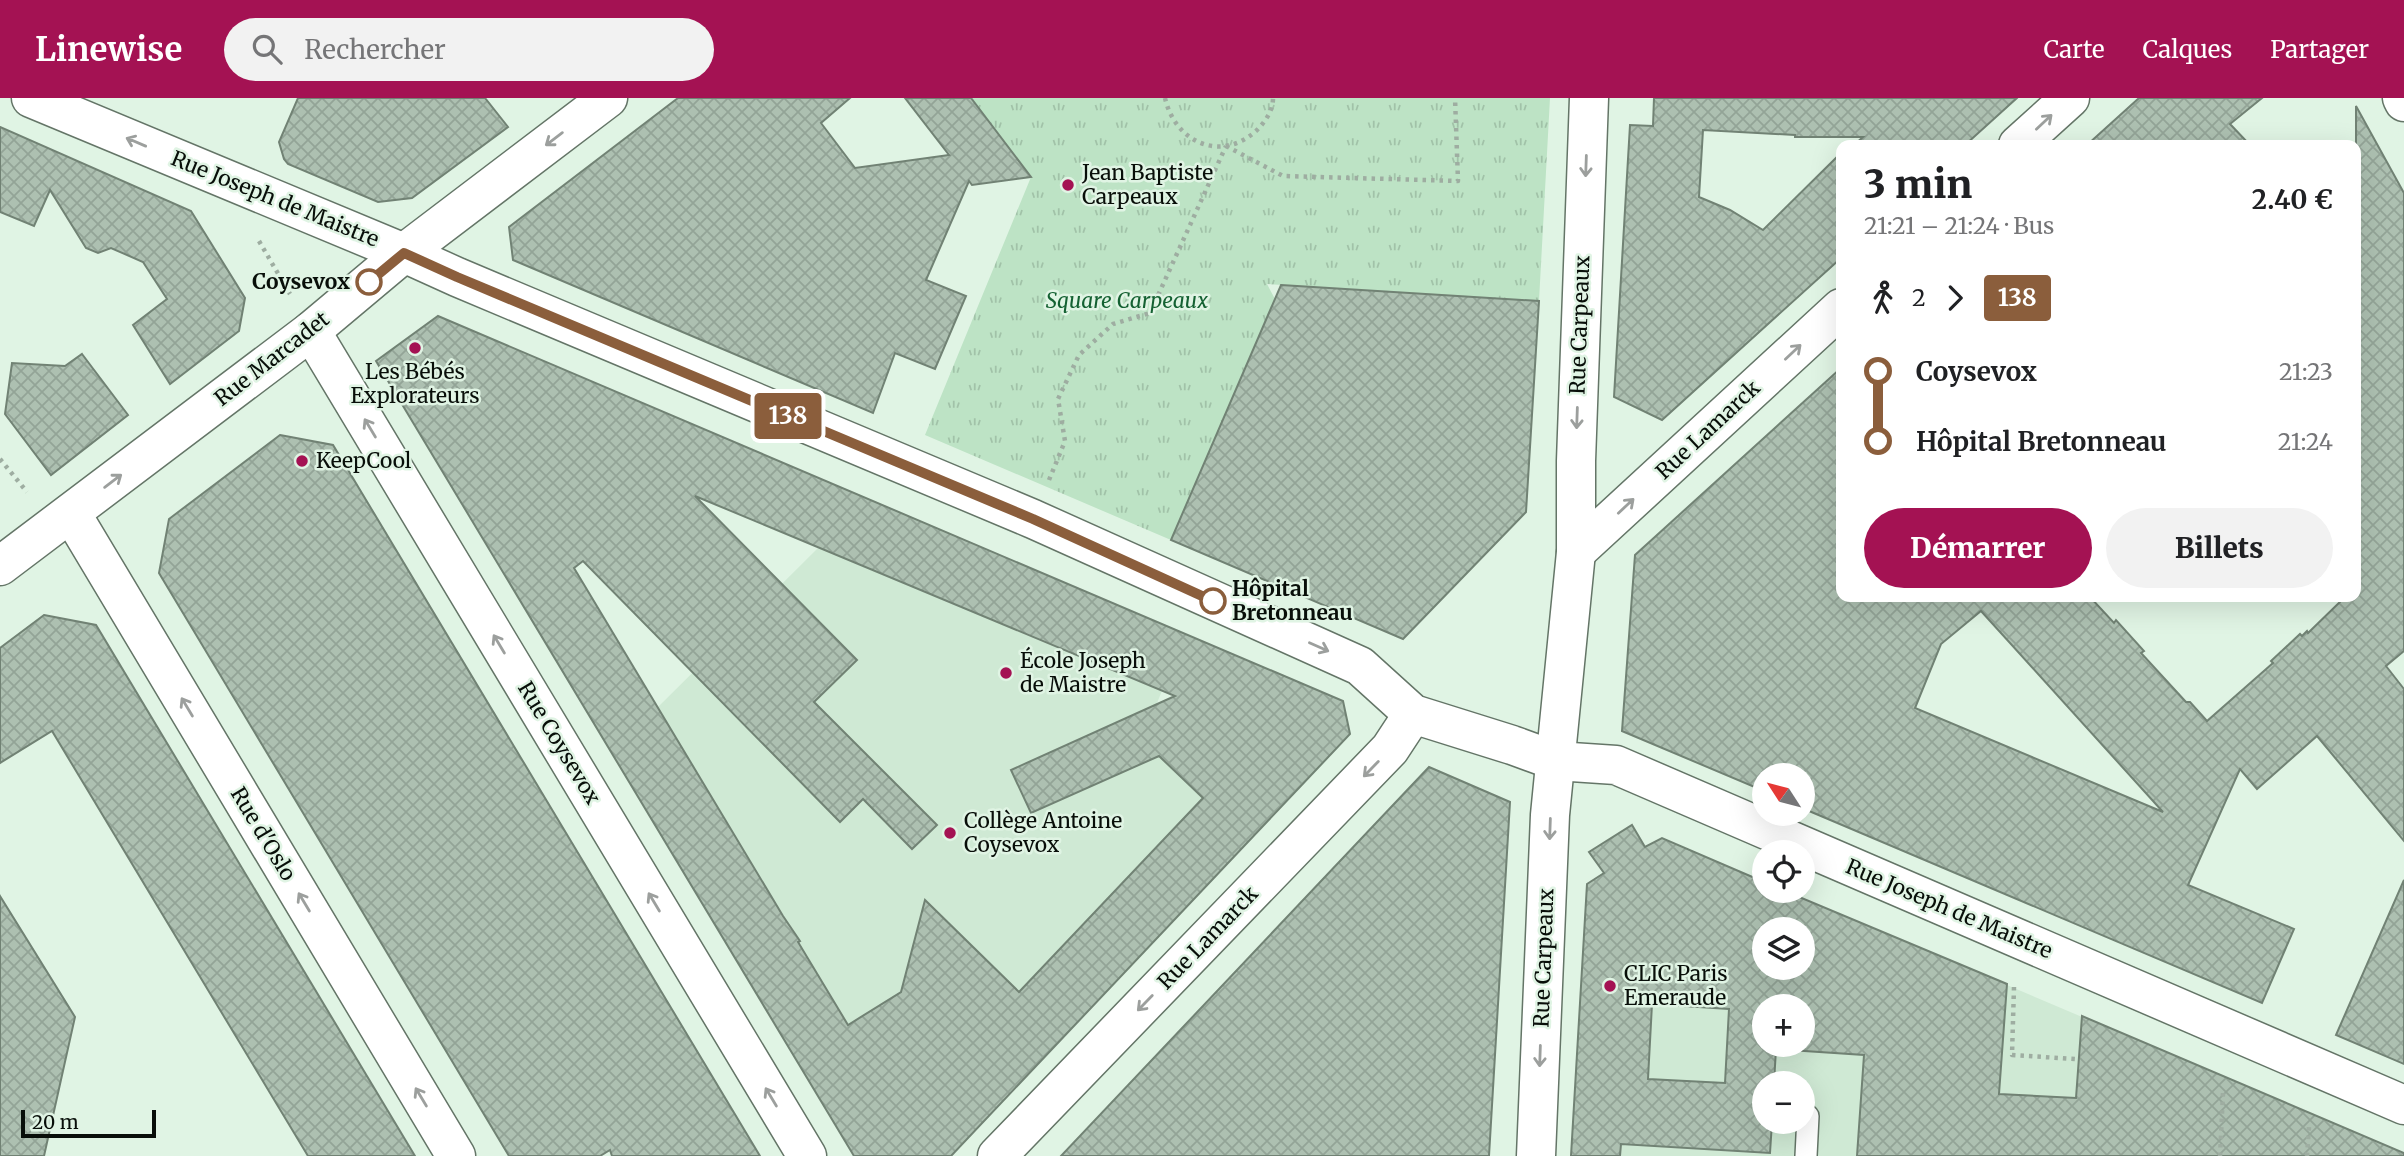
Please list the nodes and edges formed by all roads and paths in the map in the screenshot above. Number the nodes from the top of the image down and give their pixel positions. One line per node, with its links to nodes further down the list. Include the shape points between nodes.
1 (31, 98): 11 (street, Rue Joseph de Maistre, one-way to 1)
2 (608, 98): 11 (street, Rue Marcadet, one-way to 11)
3 (1165, 98): 9 (path, via 1171,120 1186,135 1205,145)
4 (1273, 98): 9 (path, via 1264,123 1247,139)
5 (1455, 98): 9 (path, via 1458,181 1283,176)
6 (1589, 98): 18 (street, Rue Carpeaux, one-way to 18)
7 (2070, 98): 8 (street, one-way to 7)
8 (2024, 140)
9 (1226, 146): 15 (path, via 1150,313 1114,324 1079,355 1058,399 1065,441)
10 (258, 239): 13 (path)
11 (404, 253): 13 (street, Rue Marcadet); 20 (street, Rue Joseph de Maistre, one-way to 20, via 1033,519 1360,666)
12 (1836, 313): 18 (street, Rue Lamarck, one-way to 12)
13 (311, 331): 17 (street, Rue Marcadet, one-way to 13); 29 (street, Rue Coysevox, one-way to 13)
14 (0, 459): 16 (path)
15 (1048, 483)
16 (24, 489)
17 (71, 513): 19 (street, Rue Marcadet); 28 (street, Rue d'Oslo, one-way to 17)
18 (1576, 552): 21 (street, Rue Carpeaux)
19 (0, 566)
20 (1413, 715): 21 (street, Rue Joseph de Maistre); 30 (street, Rue Lamarck, one-way to 30, via 1390,749)
21 (1556, 761): 25 (street, Rue Joseph de Maistre, via 1616,765); 31 (street, Rue Carpeaux, one-way to 31)
22 (2014, 987): 23 (path, via 2012,1055)
23 (2075, 1059)
24 (2223, 1093): 33 (path)
25 (2404, 1105)
26 (2309, 1127): 34 (path)
27 (1807, 1134): 32 (lane)
28 (456, 1156)
29 (807, 1156)
30 (997, 1156)
31 (1536, 1156)
32 (1806, 1156)
33 (2220, 1156)
34 (2307, 1156)

